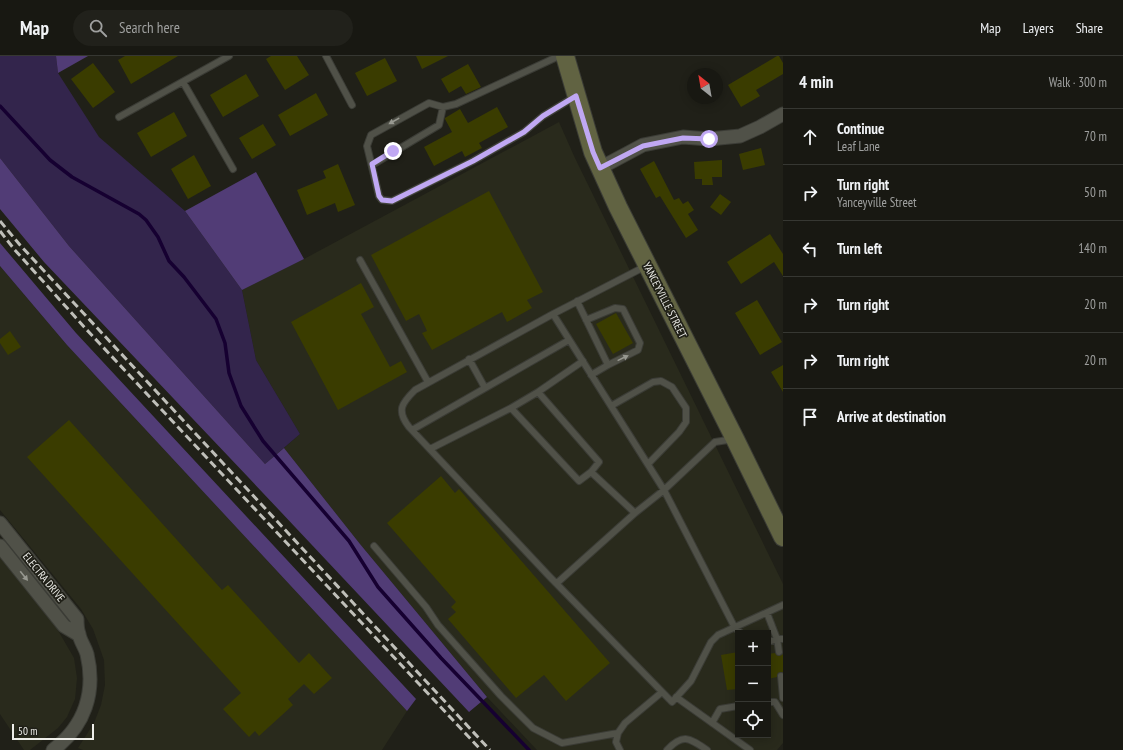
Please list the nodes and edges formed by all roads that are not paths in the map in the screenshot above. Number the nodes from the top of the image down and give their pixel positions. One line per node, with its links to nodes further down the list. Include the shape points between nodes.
1 (229, 56): 5 (lane)
2 (326, 56): 7 (lane)
3 (559, 56): 8 (lane)
4 (565, 56): 6 (main road, YANCEYVILLE STREET)
5 (183, 82): 10 (lane); 13 (lane)
6 (576, 96): 11 (lane, via 543,116 524,132 473,161 392,201 382,200 379,196); 12 (main road, YANCEYVILLE STREET)
7 (352, 106)
8 (443, 107): 11 (lane, via 439,125); 11 (lane, one-way to 11, via 429,103 371,135 367,146)
9 (783, 114): 12 (street, via 740,136 683,138 643,146)
10 (119, 117)
11 (372, 164)
12 (600, 168): 15 (main road, YANCEYVILLE STREET)
13 (233, 170)
14 (360, 260): 24 (lane)
15 (648, 266): 16 (lane); 30 (main road, YANCEYVILLE STREET)
16 (577, 301): 17 (lane); 18 (lane)
17 (553, 314): 19 (lane); 20 (lane)
18 (586, 320): 22 (lane); 22 (lane, one-way to 18, via 638,350 640,344 623,309 615,308)
19 (569, 340): 21 (lane); 25 (lane)
20 (469, 359): 24 (lane); 25 (lane)
21 (583, 361): 23 (lane); 26 (lane)
22 (608, 365): 23 (lane)
23 (591, 375): 27 (lane)
24 (428, 382): 29 (lane, via 415,390 406,400 402,410 402,418)
25 (485, 388): 29 (lane)
26 (538, 392): 28 (lane); 33 (lane, via 599,462)
27 (611, 406): 32 (lane); 32 (lane, via 653,382 660,382 672,387 686,408 686,422)
28 (511, 408): 31 (lane); 33 (lane, via 579,482)
29 (412, 430): 31 (lane)
30 (735, 439): 34 (lane, via 716,442); 37 (main road, YANCEYVILLE STREET)
31 (430, 449): 40 (lane)
32 (648, 464): 34 (lane)
33 (591, 472): 35 (lane)
34 (664, 490): 35 (lane); 43 (lane)
35 (635, 513): 40 (lane)
36 (0, 523): 45 (street, ELECTRA DRIVE, via 77,619)
37 (783, 536)
38 (0, 546): 45 (street, ELECTRA DRIVE, one-way to 45, via 64,626)
39 (374, 546): 56 (lane, via 500,696 533,728 562,743)
40 (557, 584): 49 (lane)
41 (783, 605): 42 (lane)
42 (767, 613): 43 (lane); 46 (lane)
43 (735, 628): 44 (lane); 50 (lane, via 718,635 711,642 691,681)
44 (737, 630)
45 (79, 635): 57 (street, ELECTRA DRIVE, via 90,666 89,692 77,726)
46 (780, 639): 47 (lane)
47 (779, 652)
48 (781, 676): 51 (lane)
49 (662, 692): 50 (lane, via 672,702); 56 (lane, via 625,723)
50 (676, 697): 55 (lane)
51 (783, 698): 52 (lane)
52 (771, 702): 54 (lane)
53 (735, 706): 55 (lane, via 720,709)
54 (783, 715)
55 (712, 723): 61 (lane)
56 (618, 733): 58 (lane, via 616,742)
57 (57, 749)
58 (620, 750)
59 (667, 750): 60 (lane, via 675,741 688,738)
60 (706, 750)
61 (750, 750)

